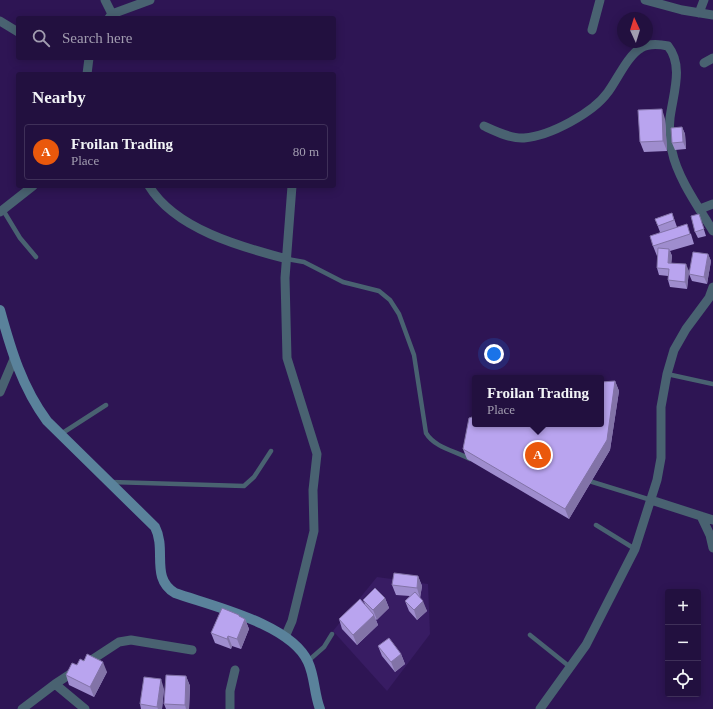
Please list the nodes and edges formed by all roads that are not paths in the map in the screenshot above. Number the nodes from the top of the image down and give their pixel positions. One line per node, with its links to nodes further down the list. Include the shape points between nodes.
1 (105, 0): 9 (street)
2 (150, 0): 9 (street)
3 (600, 0): 11 (street)
4 (644, 0): 6 (street)
5 (704, 0): 7 (street)
6 (654, 1): 7 (street)
7 (699, 13): 8 (street)
8 (713, 15)
9 (111, 16)
10 (0, 21): 12 (street)
11 (592, 30)
12 (16, 31)
13 (713, 58): 15 (street)
14 (89, 60): 16 (street)
15 (704, 63)
16 (87, 72)
17 (484, 126): 22 (street, via 499,133 524,138 561,126 578,118 598,103 641,48 651,44 668,46 673,52 676,66 670,118 672,153)
18 (31, 188): 23 (street)
19 (150, 188): 26 (street, via 162,204 203,230 239,246)
20 (292, 188): 26 (street)
21 (713, 204): 22 (street)
22 (700, 209): 24 (street)
23 (2, 211): 25 (lane)
24 (713, 231)
25 (36, 257)
26 (287, 259): 36 (lane, via 304,262 343,282 378,291 390,300 399,314 414,354 426,433 436,444); 47 (street, via 287,358 316,454 313,490 314,531 292,621)
27 (713, 287): 30 (street, via 709,298 674,350)
28 (0, 310): 29 (street)
29 (14, 359): 32 (street); 34 (street, via 37,407)
30 (667, 374): 31 (lane); 39 (street, via 661,407 661,458)
31 (713, 384)
32 (0, 392)
33 (106, 405): 34 (lane)
34 (61, 434): 38 (street)
35 (271, 451): 38 (lane, via 254,477 244,486)
36 (473, 460)
37 (577, 480): 39 (lane, via 589,480)
38 (110, 482): 47 (street, via 155,527 159,541 161,574 168,588 194,600 251,618)
39 (651, 500): 40 (street); 44 (street)
40 (700, 516): 41 (street); 43 (street, via 710,535)
41 (713, 520)
42 (596, 526): 44 (lane)
43 (713, 548)
44 (635, 549): 50 (street, via 586,645)
45 (332, 634): 49 (lane, via 324,647)
46 (530, 635): 50 (lane)
47 (285, 637): 49 (street)
48 (192, 650): 52 (street, via 131,640 119,642)
49 (308, 661): 56 (street)
50 (570, 667): 57 (street)
51 (235, 670): 55 (street, via 230,691)
52 (55, 684): 53 (street); 54 (street)
53 (22, 709)
54 (85, 709)
55 (230, 709)
56 (320, 709)
57 (540, 709)

